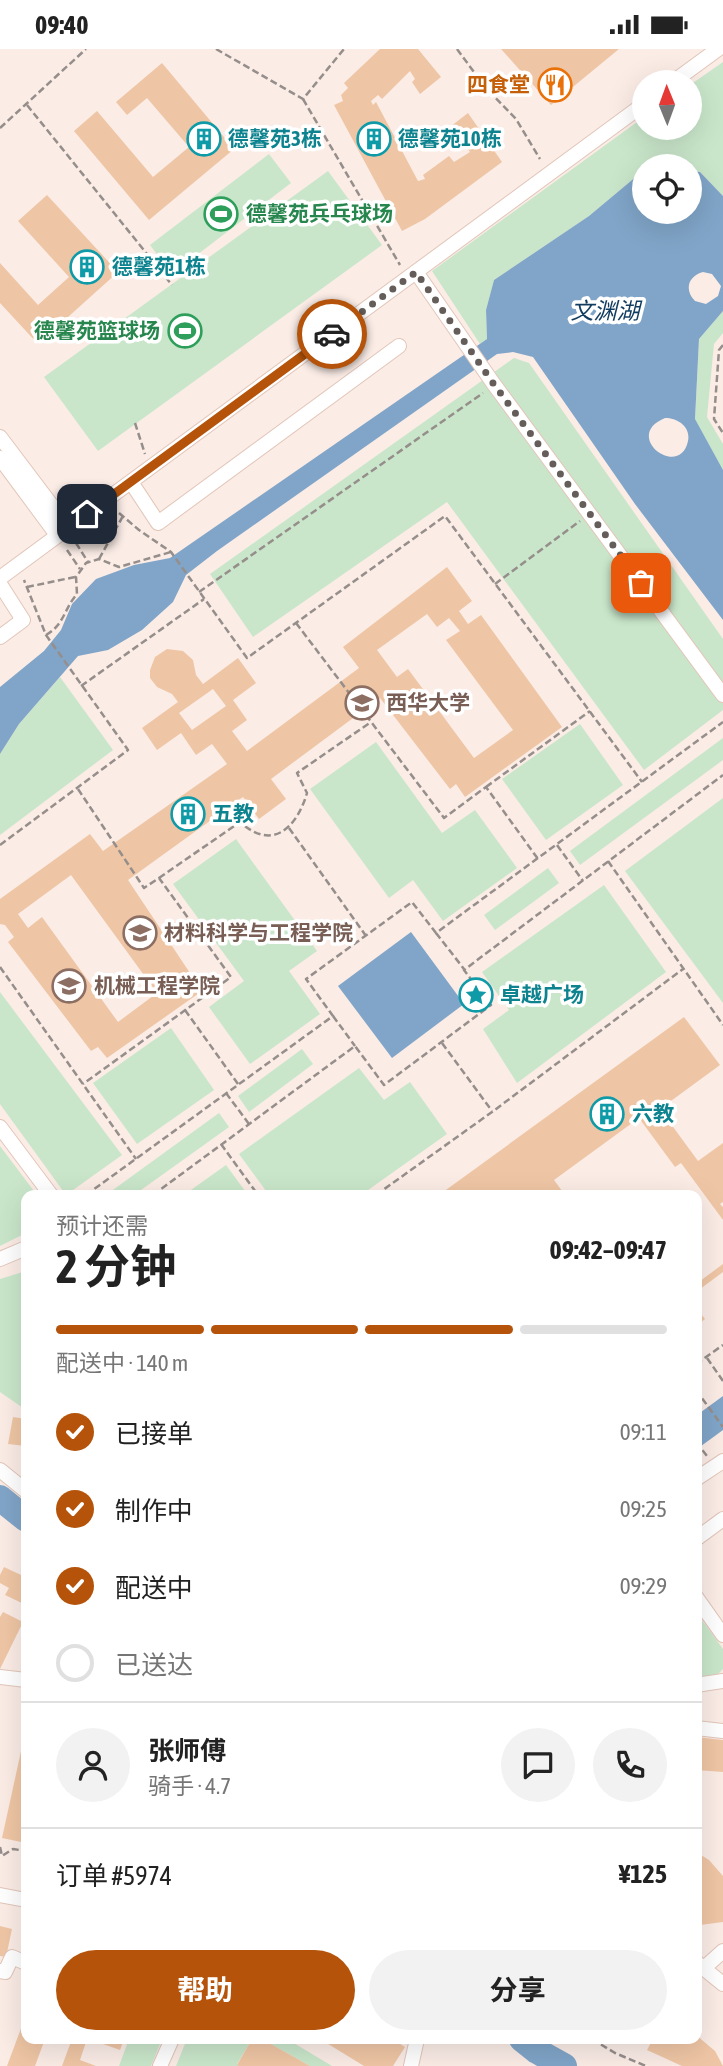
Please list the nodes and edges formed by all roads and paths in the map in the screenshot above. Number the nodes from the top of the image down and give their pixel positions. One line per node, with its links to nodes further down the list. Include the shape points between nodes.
1 (86, 49): 8 (path)
2 (216, 49): 7 (path)
3 (344, 49): 7 (path)
4 (457, 49): 11 (path, via 516,119)
5 (718, 49): 6 (street)
6 (689, 70)
7 (303, 99): 12 (path)
8 (27, 105): 10 (path); 14 (path)
9 (632, 113): 13 (street)
10 (0, 128)
11 (540, 159)
12 (400, 266)
13 (416, 272): 17 (street); 23 (street)
14 (172, 285)
15 (723, 345): 19 (path, via 714,419)
16 (400, 346): 23 (street, via 158,523)
17 (489, 387): 38 (path); 44 (street)
18 (135, 423): 21 (path)
19 (723, 433)
20 (0, 437): 25 (street)
21 (146, 457)
22 (0, 458): 25 (street)
23 (131, 482): 25 (street)
24 (580, 521): 36 (path)
25 (62, 531): 33 (street)
26 (76, 543): 30 (path)
27 (67, 550): 31 (path)
28 (171, 552): 29 (path, via 119,567); 29 (path, via 121,514); 38 (path)
29 (99, 559): 30 (path)
30 (88, 562): 31 (path)
31 (80, 569): 32 (path)
32 (76, 577): 37 (path); 41 (path, via 77,594 58,628)
33 (0, 578)
34 (24, 580): 37 (path)
35 (0, 584): 42 (street, via 23,620)
36 (495, 584): 40 (path, via 444,516); 45 (path)
37 (27, 587): 41 (path)
38 (199, 591): 39 (path)
39 (204, 599): 40 (path, via 247,658); 43 (path)
40 (296, 623): 46 (path)
41 (46, 635): 43 (path)
42 (0, 637)
43 (81, 686): 51 (path, via 128,750)
44 (723, 695)
45 (590, 711): 49 (path); 50 (path)
46 (371, 722): 50 (path, via 444,818); 52 (path, via 297,773 307,793)
47 (723, 722): 49 (path)
48 (723, 775): 56 (path)
49 (642, 782): 54 (path)
50 (486, 787): 55 (path)
51 (78, 789): 53 (path); 57 (path, via 144,888)
52 (289, 828): 57 (path, via 268,835 252,833 240,822); 60 (path)
53 (0, 845)
54 (557, 845): 55 (path); 58 (path)
55 (538, 859): 59 (path)
56 (608, 861): 58 (path); 62 (path)
57 (159, 878): 64 (path, via 231,977)
58 (583, 881): 63 (path)
59 (436, 933): 60 (path, via 412,902); 63 (path)
60 (366, 936): 65 (path, via 306,979)
61 (0, 967): 69 (path)
62 (683, 969): 66 (path); 72 (path)
63 (464, 971): 67 (path, via 491,1005)
64 (185, 1010): 69 (path); 70 (path)
65 (333, 1016): 68 (path); 70 (path)
66 (723, 1025)
67 (442, 1043): 68 (path, via 384,1085); 72 (path)
68 (355, 1046): 73 (path)
69 (83, 1084): 76 (path)
70 (238, 1084): 71 (path)
71 (226, 1093): 73 (path); 76 (path)
72 (492, 1112): 81 (path)
73 (249, 1124): 75 (path)
74 (0, 1127): 77 (street)
75 (222, 1144): 79 (path); 80 (path)
76 (136, 1159): 78 (path)
77 (47, 1190)
78 (93, 1190)
79 (160, 1190)
80 (254, 1190)
81 (383, 1190)
82 (21, 1250): 83 (street)
83 (0, 1259)
84 (723, 1345): 85 (path)
85 (706, 1357): 86 (path); 87 (path)
86 (702, 1360)
87 (723, 1381)
88 (702, 1398): 89 (path)
89 (723, 1427)
90 (702, 1450): 91 (path)
91 (704, 1452)
92 (723, 1461): 94 (street)
93 (0, 1470): 95 (street)
94 (702, 1475)
95 (21, 1488)
96 (723, 1520): 97 (street)
97 (702, 1535)
98 (702, 1605): 99 (street)
99 (723, 1635)
100 (0, 1677): 101 (street)
101 (21, 1679)
102 (723, 1681): 103 (street)
103 (702, 1684)
104 (702, 1729): 105 (street)
105 (723, 1731)
106 (0, 1847): 107 (path, via 2,1856 13,1849)
107 (21, 1850)
108 (0, 1895): 109 (street)
109 (21, 1899)
110 (723, 1951): 112 (street)
111 (21, 1961): 114 (street, via 12,1957 5,1972)
112 (702, 1964)
113 (702, 1967): 115 (street)
114 (0, 1971)
115 (723, 1984)
116 (170, 2044): 119 (street)
117 (417, 2044): 120 (street)
118 (600, 2044): 121 (path)
119 (160, 2066)
120 (411, 2066)
121 (646, 2066)

